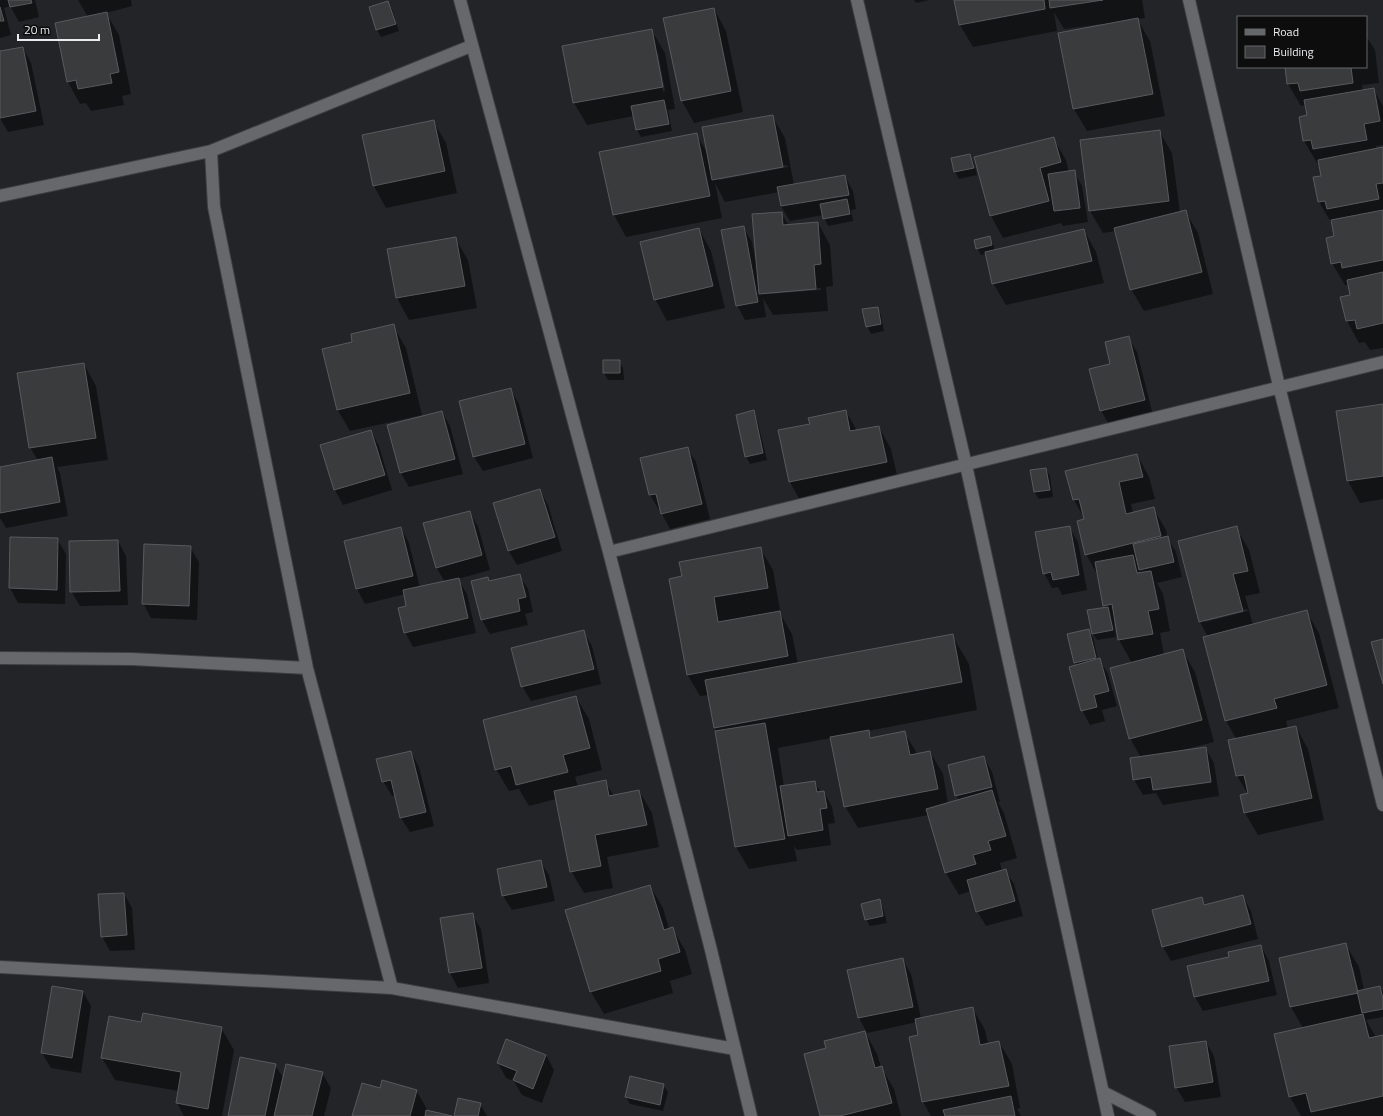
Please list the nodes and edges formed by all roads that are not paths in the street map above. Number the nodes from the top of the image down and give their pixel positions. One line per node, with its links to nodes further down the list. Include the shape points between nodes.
1 (460, 0): 4 (street)
2 (857, 0): 9 (street)
3 (1189, 0): 8 (street)
4 (471, 46): 5 (street); 10 (street)
5 (211, 151): 6 (street); 12 (street, via 214,206)
6 (0, 196)
7 (1383, 362): 8 (street)
8 (1279, 386): 9 (street); 13 (street)
9 (966, 465): 10 (street); 17 (street)
10 (609, 552): 16 (street)
11 (0, 658): 12 (street, via 132,659)
12 (308, 668): 15 (street)
13 (1383, 805)
14 (0, 967): 15 (street)
15 (392, 988): 16 (street)
16 (735, 1049): 18 (street)
17 (1103, 1092): 19 (street); 20 (street)
18 (751, 1116)
19 (1108, 1116)
20 (1150, 1116)

